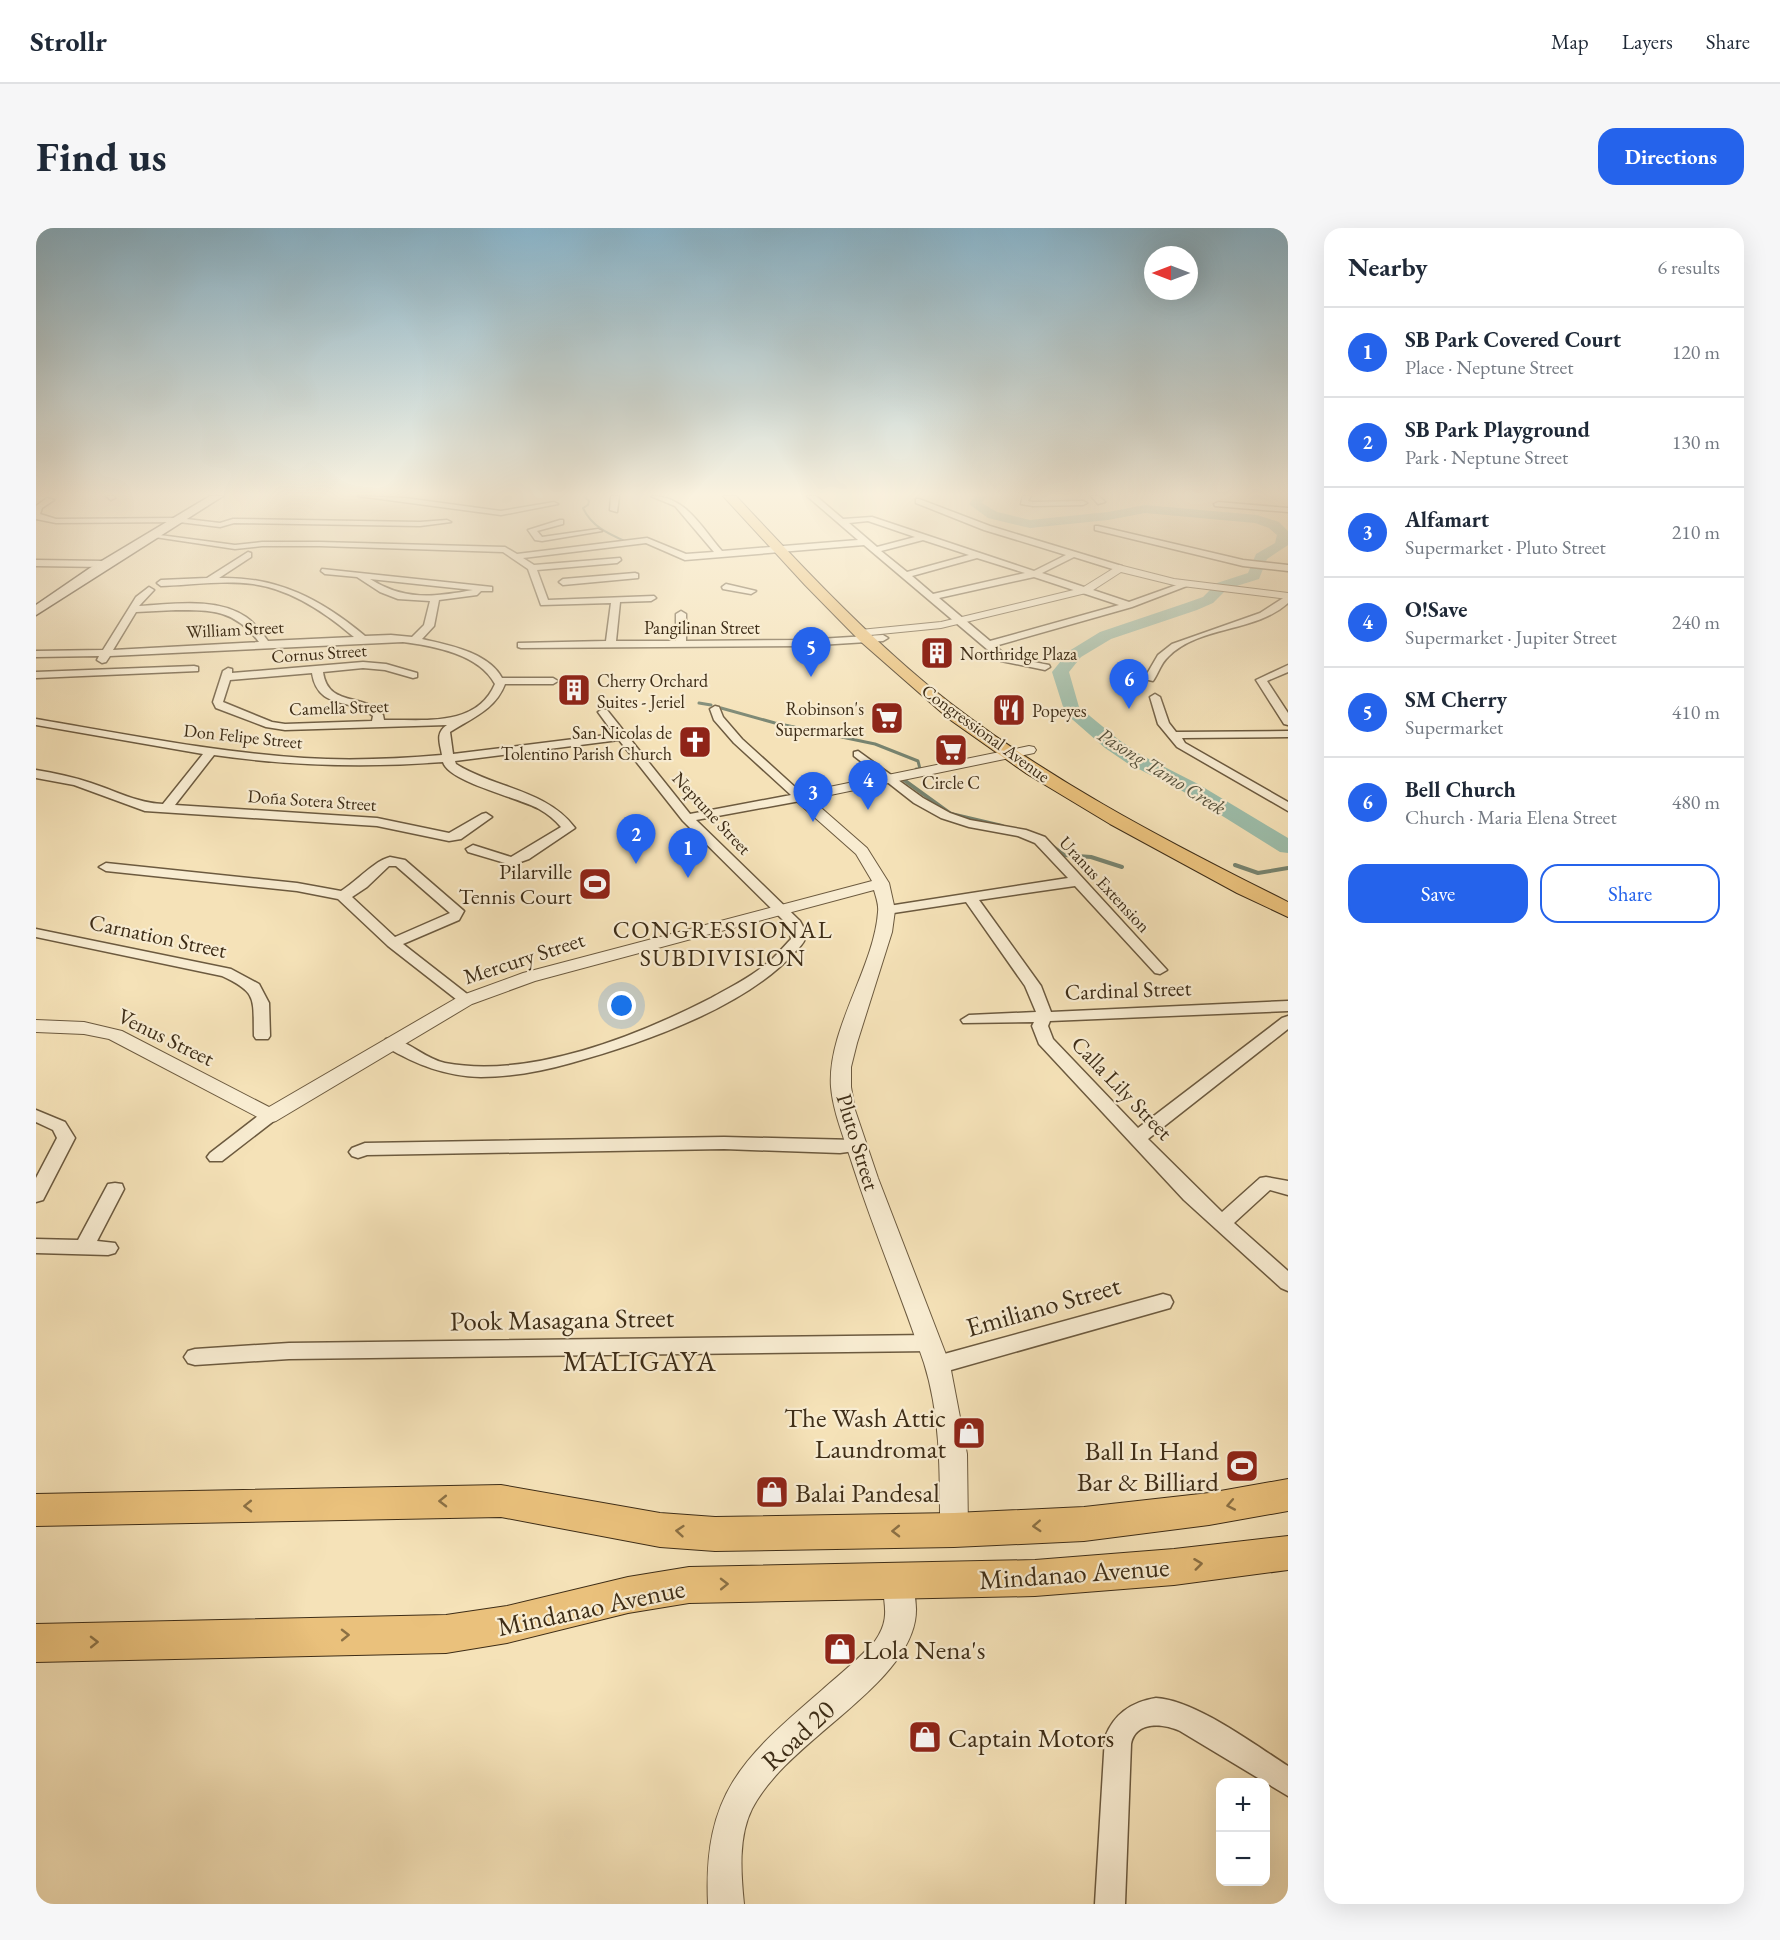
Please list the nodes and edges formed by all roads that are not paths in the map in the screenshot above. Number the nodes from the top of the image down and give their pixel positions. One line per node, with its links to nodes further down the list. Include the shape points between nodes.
1 (89, 574): 28 (main road)
2 (219, 574): 13 (street)
3 (349, 574): 9 (street)
4 (533, 574): 25 (street, via 544,603)
5 (811, 574): 31 (main road, Congressional Avenue)
6 (1034, 574): 19 (street); 21 (street)
7 (1110, 574): 19 (street)
8 (1146, 574): 16 (street)
9 (357, 575): 24 (street, via 393,595); 24 (street, via 489,589)
10 (906, 575): 21 (street)
11 (635, 576): 12 (street)
12 (600, 579): 14 (street); 25 (street)
13 (207, 582): 15 (street); 32 (street, via 262,583 304,597)
14 (563, 582)
15 (161, 583)
16 (1188, 584): 22 (street); 26 (street)
17 (726, 586): 20 (street)
18 (149, 590): 27 (street)
19 (1086, 590): 26 (street); 30 (street)
20 (752, 591)
21 (933, 597): 30 (street)
22 (1288, 597): 49 (street, via 1265,613 1185,642 1164,655)
23 (651, 598): 25 (street)
24 (435, 599): 33 (street, via 429,626)
25 (614, 601): 34 (street)
26 (1129, 605): 38 (street)
27 (134, 609): 36 (street, via 224,611 245,620); 39 (street)
28 (36, 611)
29 (681, 614): 35 (street)
30 (960, 621): 31 (street); 38 (street)
31 (871, 635): 35 (street, Pangilinan Street, via 805,643); 62 (main road, Congressional Avenue)
32 (362, 639): 33 (street, William Street); 36 (street, William Street)
33 (416, 639): 50 (street, William Street, via 466,656)
34 (611, 644): 35 (street, Pangilinan Street); 37 (street, Pangilinan Street)
35 (681, 644)
36 (266, 645): 39 (street, William Street)
37 (521, 645)
38 (987, 645): 41 (street, via 1009,661)
39 (106, 653): 40 (street, William Street); 42 (street)
40 (36, 654)
41 (1045, 667)
42 (97, 668)
43 (1288, 668): 57 (street, via 1261,680)
44 (194, 669): 47 (street)
45 (317, 669): 46 (street, Cornus Street); 48 (street, Cornus Street, via 376,666); 58 (street, via 331,696 375,711)
46 (228, 674): 58 (street, Camella Street, via 220,706 270,725 302,728)
47 (36, 675)
48 (412, 675)
49 (1149, 680)
50 (500, 681): 51 (street); 55 (street, via 494,696)
51 (553, 681)
52 (1155, 697): 60 (street, via 1160,716)
53 (715, 709): 68 (street, Pluto Street, via 717,719)
54 (603, 712): 61 (street, Neptune Street)
55 (463, 721): 58 (street, Camella Street); 65 (street, via 445,731)
56 (36, 722): 63 (street, Don Felipe Street)
57 (1288, 722)
58 (378, 724)
59 (1288, 734): 60 (street)
60 (1172, 735): 69 (street, via 1188,749)
61 (621, 736): 65 (street, Don Felipe Street); 72 (street, Neptune Street)
62 (1020, 752): 67 (street); 78 (main road, Congressional Avenue); 82 (main road, Congressional Avenue, via 1089,803)
63 (210, 753): 65 (street, Don Felipe Street, via 345,763); 70 (street)
64 (858, 754): 67 (street, Uranus Extension)
65 (448, 757): 73 (street, via 450,766 469,778 550,811 569,828 512,861)
66 (36, 774): 70 (street, Doña Sotera Street, via 72,780 130,804)
67 (893, 780): 68 (street); 75 (street, Uranus Extension, via 921,802 957,821 1037,838)
68 (800, 797): 72 (street); 76 (street, Pluto Street, via 862,851)
69 (1288, 807)
70 (166, 809): 71 (street, Doña Sotera Street, via 377,822 453,837)
71 (486, 817)
72 (687, 818): 80 (street, Neptune Street)
73 (473, 849)
74 (106, 867): 77 (street, via 297,887)
75 (1078, 881): 79 (street); 85 (street, Uranus Extension)
76 (881, 883): 80 (street, Mercury Street); 81 (street, Pluto Street)
77 (343, 896): 84 (street); 84 (street, via 384,863 396,861 457,911 454,917)
78 (1288, 896)
79 (970, 898): 81 (street); 88 (street, Calla Lily Street, via 1033,986)
80 (782, 910): 86 (street, Mercury Street, via 529,977); 93 (street, Neptune Street, via 795,924 798,940 768,971 713,1003 630,1041 562,1059 485,1071 438,1066)
81 (887, 910): 97 (street, Pluto Street, via 842,1067 841,1087)
82 (1288, 910)
83 (36, 933): 92 (street, Carnation Street, via 226,972 251,984 261,1004)
84 (393, 943): 86 (street)
85 (1160, 970)
86 (466, 1000): 93 (street, Mercury Street)
87 (1288, 1006): 88 (street, Cardinal Street)
88 (1045, 1016): 89 (street, Cardinal Street); 96 (street, Calla Lily Street, via 1040,1026 1045,1041)
89 (969, 1020)
90 (1288, 1021): 96 (street)
91 (36, 1026): 95 (street, Venus Street, via 84,1028 115,1035)
92 (262, 1036)
93 (392, 1043): 95 (street, Mercury Street)
94 (36, 1116): 102 (street, via 58,1125 66,1138)
95 (268, 1116): 99 (street, Mercury Street)
96 (1137, 1138): 103 (street, Calla Lily Street, via 1191,1195)
97 (856, 1146): 98 (street, via 635,1143); 109 (street, Pluto Street)
98 (358, 1152)
99 (216, 1157)
100 (115, 1189): 105 (street)
101 (1288, 1189): 103 (street, via 1266,1183)
102 (36, 1195)
103 (1223, 1222): 107 (street, Calla Lily Street)
104 (36, 1246): 105 (street)
105 (83, 1248): 106 (street)
106 (108, 1248)
107 (1288, 1282)
108 (1163, 1302): 109 (street, Emiliano Street, via 1049,1332)
109 (934, 1354): 110 (street, Pook Masagana Street, via 289,1351); 113 (street, Pluto Street, via 954,1454)
110 (195, 1357)
111 (1288, 1495): 113 (main road, Mindanao Avenue, one-way to 113, via 1084,1524)
112 (36, 1510): 113 (main road, Mindanao Avenue, one-way to 112, via 689,1532 501,1501)
113 (954, 1530)
114 (1288, 1553): 115 (main road, Mindanao Avenue, one-way to 114, via 1035,1578)
115 (897, 1582): 116 (main road, Mindanao Avenue, one-way to 115, via 446,1634 494,1628 660,1588); 118 (street, Road 20, via 902,1608 900,1625 886,1652 767,1761 747,1786 732,1818 725,1857)
116 (36, 1643)
117 (1288, 1782): 119 (street, via 1184,1719 1162,1712 1144,1714 1131,1721 1119,1733 1116,1753)
118 (726, 1904)
119 (1110, 1904)

